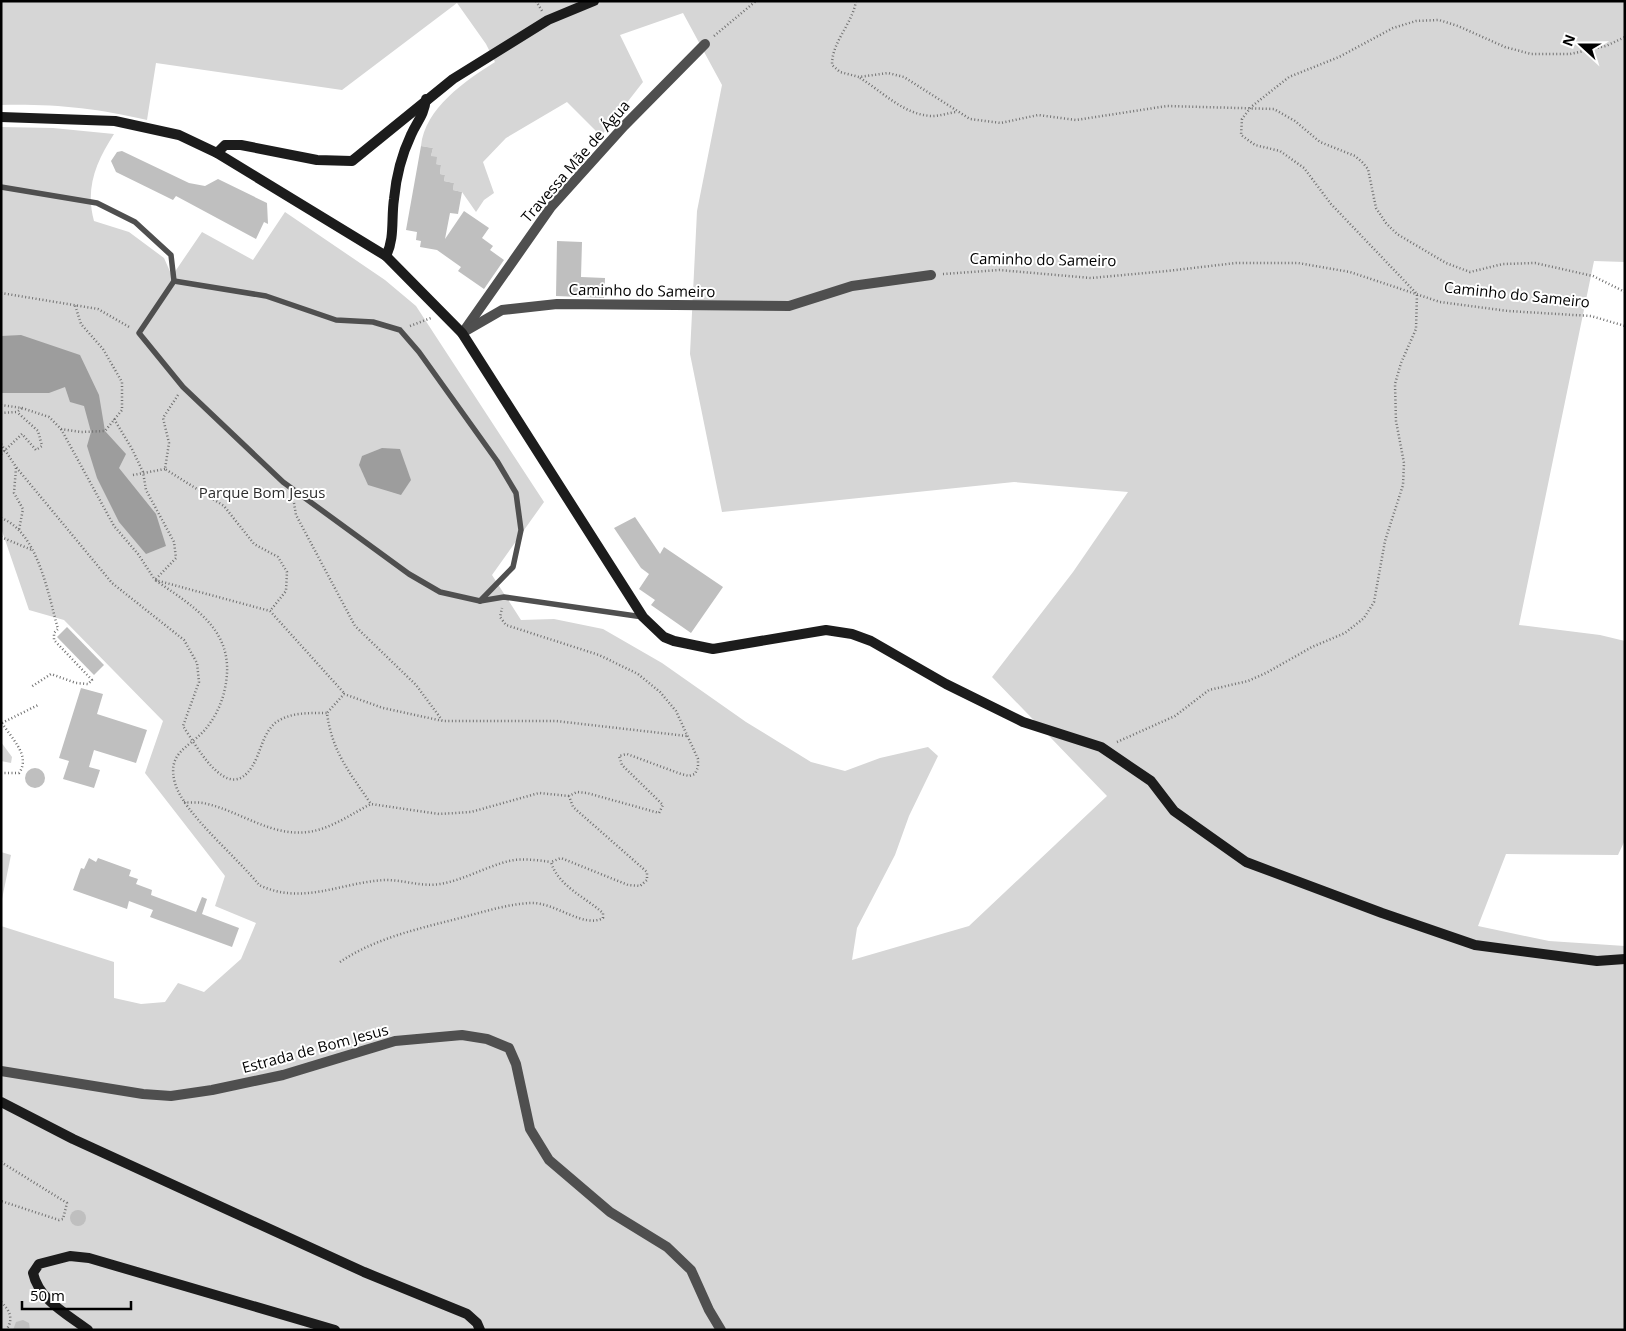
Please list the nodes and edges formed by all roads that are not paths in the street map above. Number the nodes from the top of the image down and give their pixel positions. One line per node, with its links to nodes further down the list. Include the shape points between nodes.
1 (594, 1): 3 (main road, via 548,20)
2 (705, 44): 10 (street, Travessa Mãe de Água, via 624,126 551,207)
3 (426, 99): 5 (main road, via 352,162 317,160 241,145 225,145); 7 (main road, via 424,114 411,134 402,162 394,199 392,244)
4 (1, 117): 5 (main road, via 115,120 179,135)
5 (217, 153): 7 (main road)
6 (1, 187): 9 (lane, via 97,203 135,222 171,255)
7 (386, 256): 10 (main road)
8 (931, 275): 10 (street, Caminho do Sameiro, via 852,286 789,306 557,304 502,310)
9 (174, 281): 11 (lane, via 139,333 183,387 291,488 408,574 440,592); 11 (lane, via 266,296 336,320 373,322 400,330 497,461 516,493 521,530 513,567)
10 (462, 332): 12 (main road)
11 (480, 601): 12 (lane, via 504,597)
12 (643, 617): 13 (main road, via 656,631 674,641 713,649 826,630 852,634 1023,722 1101,748 1152,781 1174,811 1246,862 1475,945 1597,961)
13 (1625, 959)
14 (1, 1071): 19 (street, Estrada de Bom Jesus, via 171,1096 283,1075 395,1041 462,1035 487,1039 509,1048 516,1064 530,1129 549,1160 610,1212 667,1247 691,1270)
15 (1, 1102): 18 (main road, via 73,1139 364,1272 467,1314 477,1322)
16 (88, 1330): 17 (main road, via 44,1296 33,1273 39,1264 70,1256 89,1258)
17 (335, 1330)
18 (480, 1330)
19 (722, 1330)

